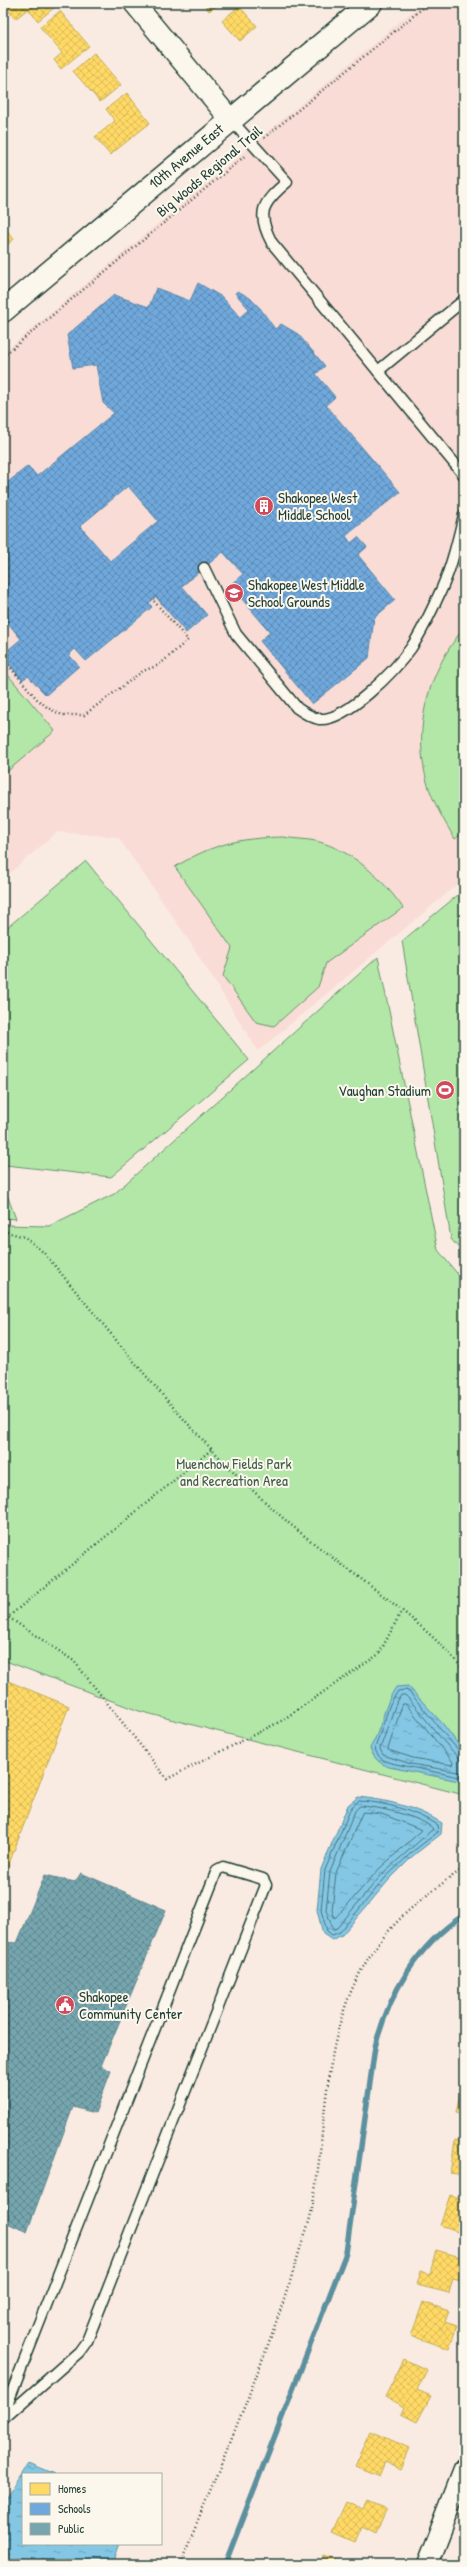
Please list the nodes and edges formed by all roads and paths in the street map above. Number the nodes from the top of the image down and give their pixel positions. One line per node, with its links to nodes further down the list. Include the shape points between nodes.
1 (134, 3): 4 (street)
2 (371, 3): 4 (main road, 10th Avenue East)
3 (429, 3): 5 (path, Big Woods Regional Trail)
4 (230, 119): 5 (lane); 7 (main road, 10th Avenue East)
5 (255, 146): 8 (path, Big Woods Regional Trail); 9 (lane, via 287,182 272,195 262,212 265,230 272,243)
6 (464, 300): 9 (lane)
7 (3, 311)
8 (3, 356)
9 (378, 371): 10 (lane)
10 (464, 475)
11 (464, 515): 12 (lane, via 443,588 410,648 365,695 335,716 320,719 309,716 297,708 236,634)
12 (204, 568)
13 (153, 600): 14 (path, via 188,640 159,665 143,671 84,715 62,715 48,708 37,699)
14 (3, 659)
15 (3, 1231): 16 (path, via 25,1236 44,1253 150,1383)
16 (211, 1450): 17 (path, via 273,1510); 17 (path, via 8,1617 74,1661 167,1778 282,1721 379,1654)
17 (401, 1612): 18 (path, via 435,1638)
18 (464, 1670)
19 (464, 1868): 23 (path, via 425,1896 387,1932 364,1966 338,2023 324,2105 312,2209 289,2288 241,2417)
20 (3, 2415): 21 (lane, via 217,1870 223,1867 263,1879 266,1885 87,2341 79,2352)
21 (3, 2419)
22 (464, 2469): 24 (street)
23 (180, 2564)
24 (427, 2564)

